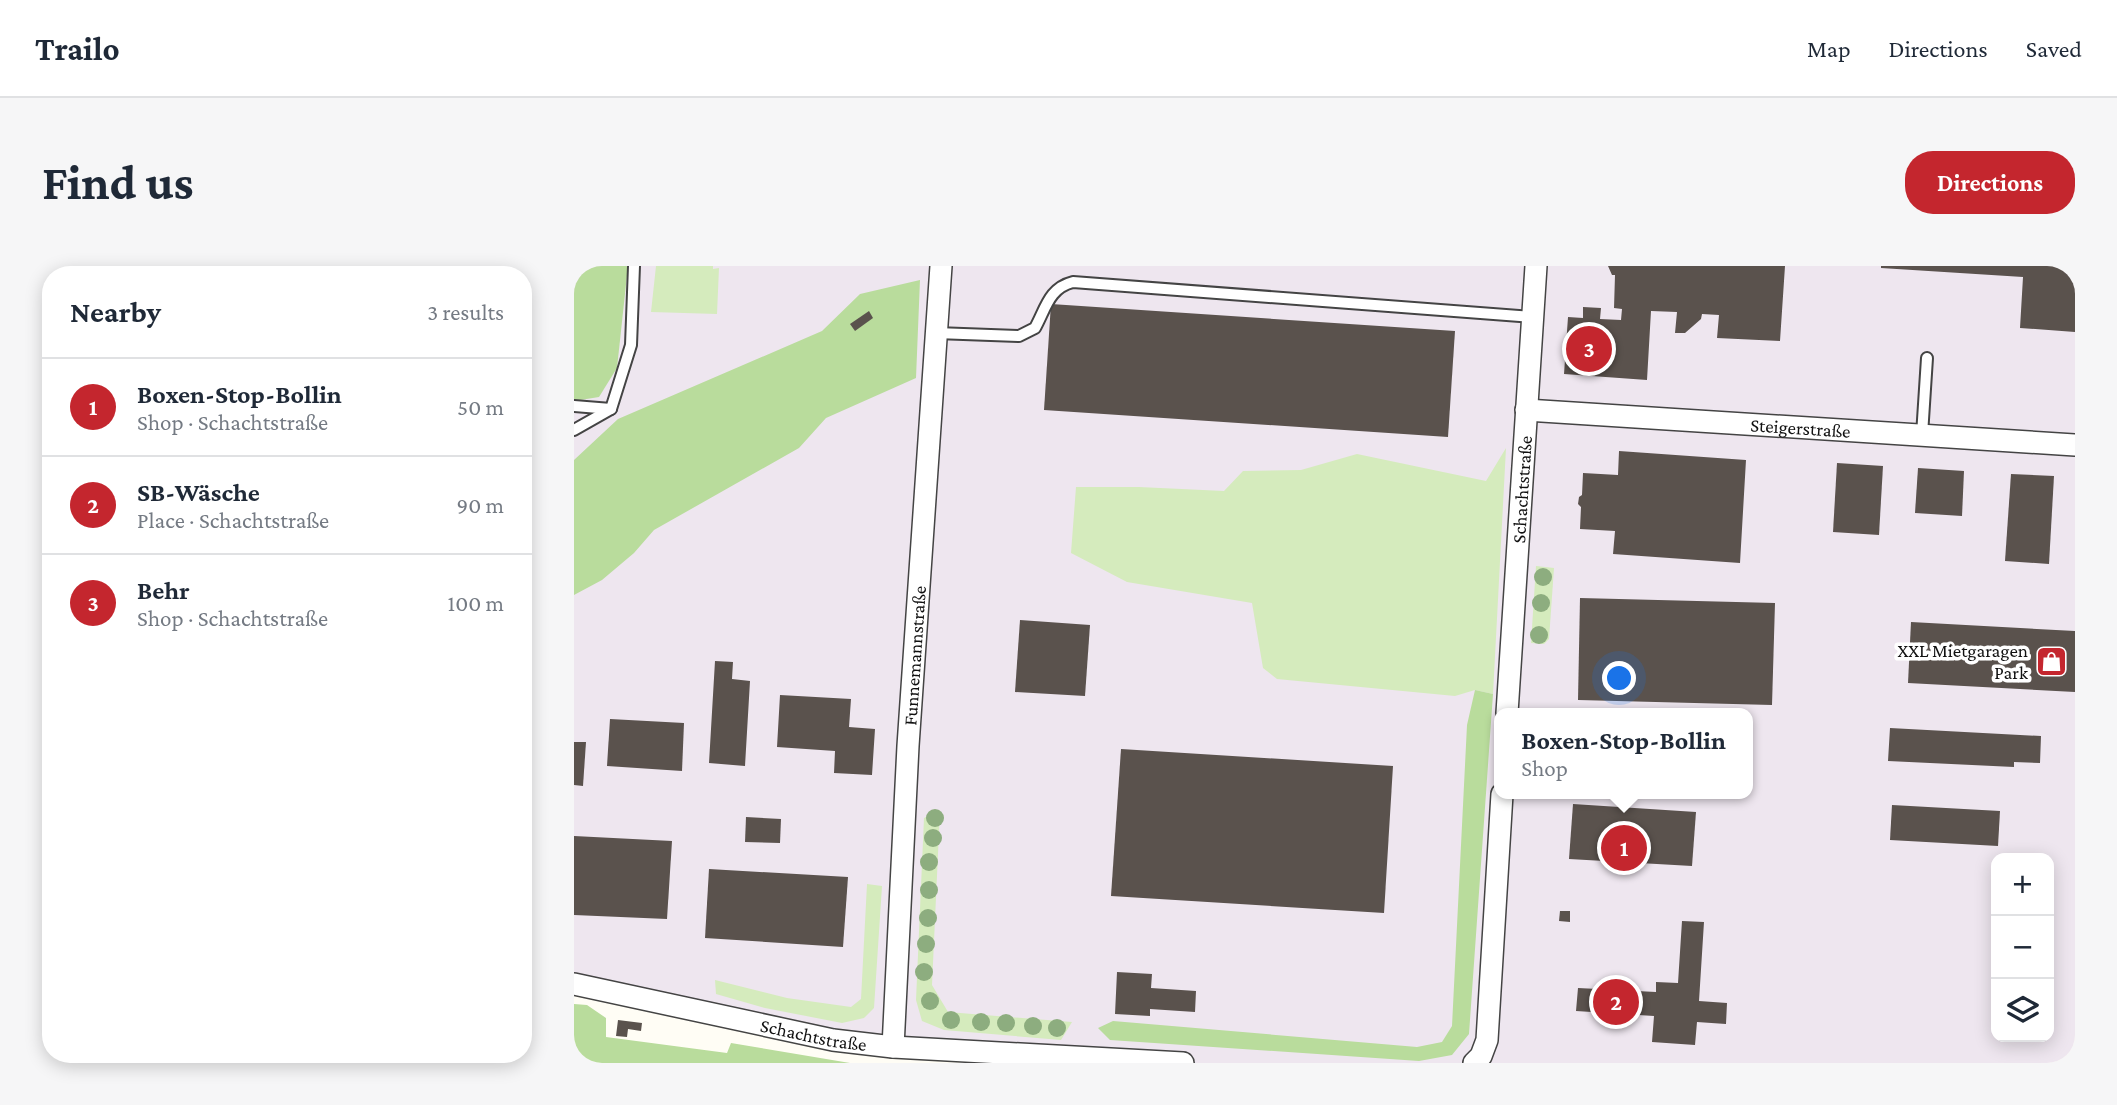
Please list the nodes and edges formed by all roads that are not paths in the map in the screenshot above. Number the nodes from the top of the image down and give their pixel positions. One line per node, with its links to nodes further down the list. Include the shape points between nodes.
1 (634, 266): 8 (lane, via 631,345)
2 (941, 266): 5 (street, Funnemannstraße)
3 (1535, 266): 4 (street, Schachtstraße)
4 (1532, 317): 5 (lane, via 1073,282 1050,294 1035,328 1018,336); 9 (street, Schachtstraße)
5 (936, 332): 16 (street, Funnemannstraße)
6 (1927, 358): 11 (lane)
7 (574, 406): 8 (lane)
8 (611, 409): 10 (lane)
9 (1526, 410): 11 (street, Steigerstraße); 13 (street, Schachtstraße)
10 (574, 429)
11 (1922, 435): 12 (street, Steigerstraße)
12 (2075, 445)
13 (1507, 708)
14 (1502, 799): 18 (street, via 1488,1040)
15 (574, 984): 16 (street, Schachtstraße, via 833,1040)
16 (893, 1047): 17 (street, Schachtstraße)
17 (1183, 1063)
18 (1474, 1063)

